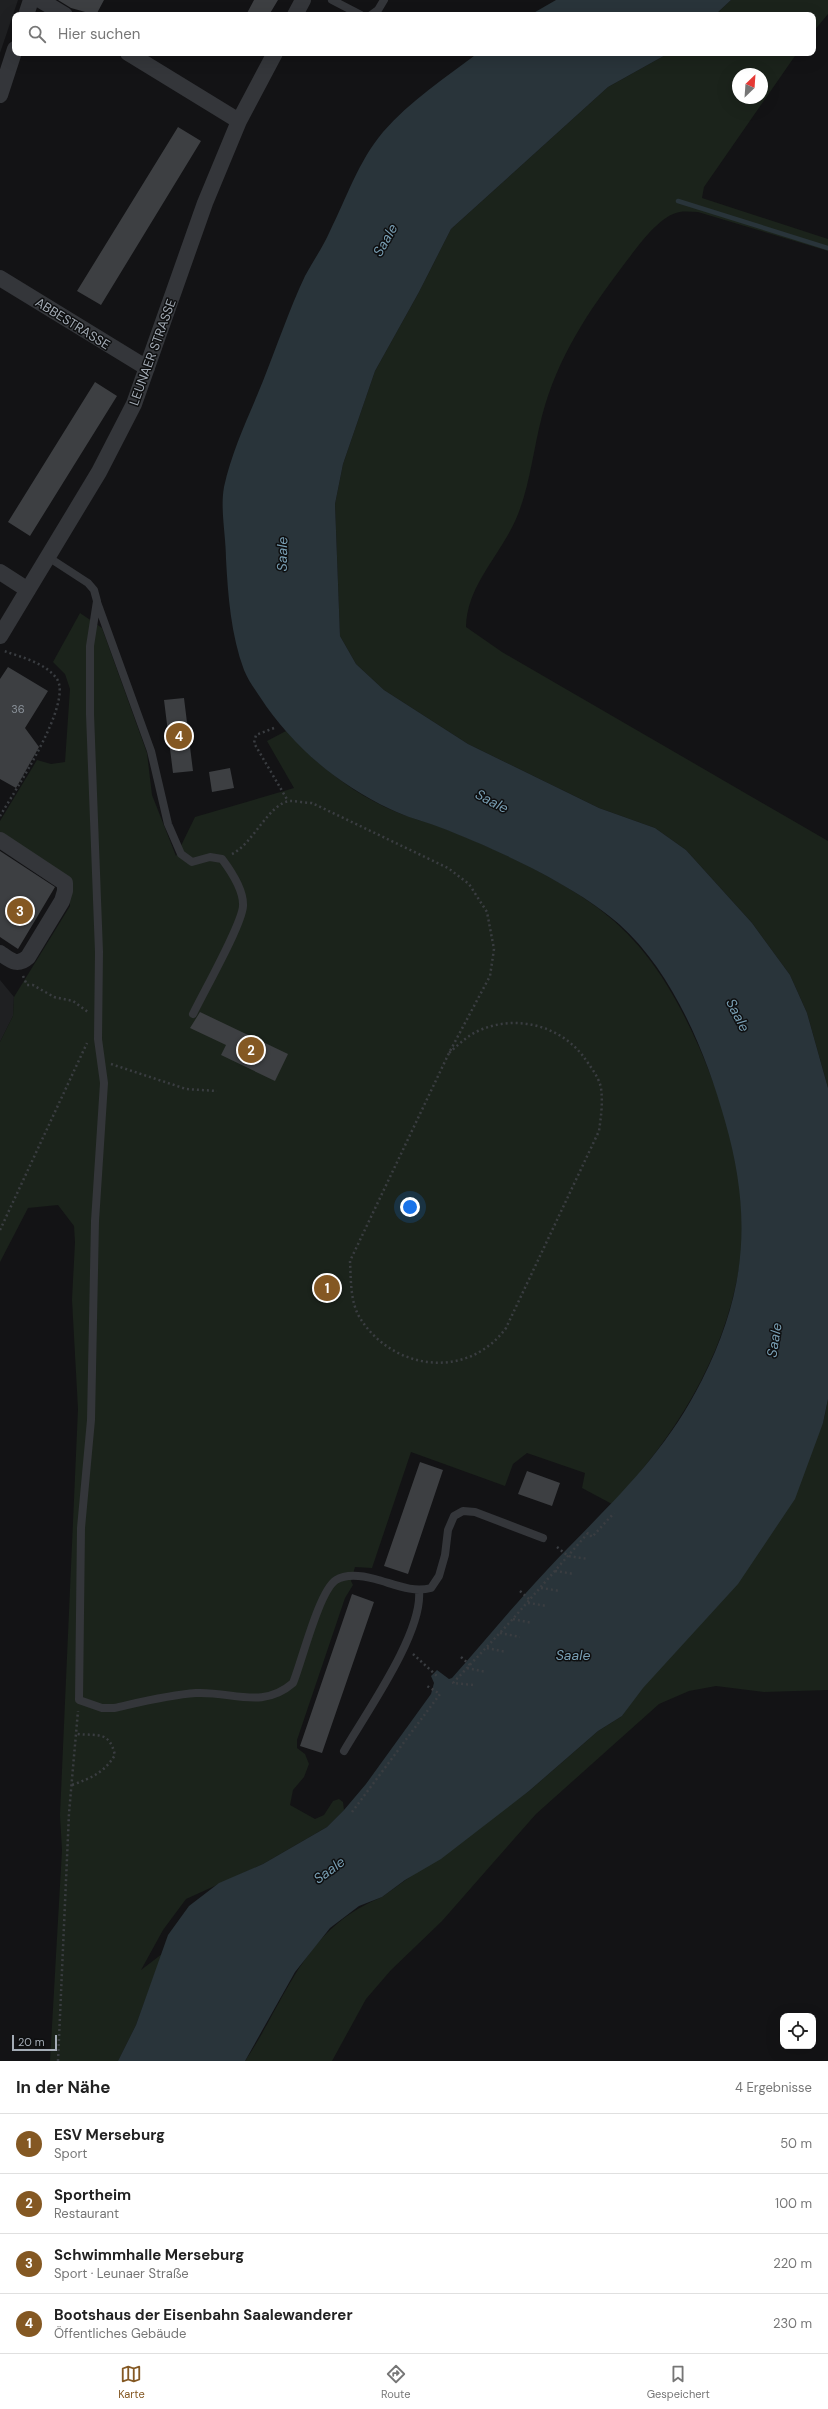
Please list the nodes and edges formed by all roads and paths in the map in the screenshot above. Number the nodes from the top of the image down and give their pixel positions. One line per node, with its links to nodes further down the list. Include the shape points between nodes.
1 (31, 0): 6 (street)
2 (40, 0): 7 (street)
3 (303, 0): 8 (street)
4 (332, 0): 9 (lane)
5 (384, 0): 10 (lane)
6 (27, 12)
7 (60, 12)
8 (297, 12)
9 (355, 12)
10 (375, 12)
11 (13, 56): 14 (street)
12 (133, 56): 15 (street)
13 (273, 56): 15 (street, LEUNAER STRASSE)
14 (0, 95)
15 (239, 121): 17 (street, LEUNAER STRASSE, via 205,203)
16 (0, 278): 17 (street, ABBESTRASSE)
17 (146, 368): 18 (street, LEUNAER STRASSE, via 134,404 99,472)
18 (48, 557): 20 (street, LEUNAER STRASSE); 21 (lane, via 88,583 94,590)
19 (0, 572): 20 (street)
20 (28, 590): 22 (street, LEUNAER STRASSE)
21 (97, 601): 28 (lane, via 151,751 168,824 181,854 192,862 210,857); 32 (lane, via 90,646 99,952)
22 (0, 636)
23 (0, 649): 26 (path, via 31,660 50,672 57,680 60,694 44,744)
24 (274, 728): 25 (path, via 256,735 254,743)
25 (288, 801): 28 (path, via 265,818 254,836 240,850); 33 (path, via 312,803 448,868 469,884 487,912 494,949 490,976)
26 (0, 816)
27 (0, 840): 30 (street, via 65,883 62,901 28,957)
28 (222, 859): 31 (lane, via 238,885 243,906 236,928)
29 (0, 953): 30 (street, via 15,963)
30 (19, 962): 32 (path, via 27,985 33,985 54,998 73,1001)
31 (192, 1014)
32 (98, 1021): 34 (lane); 36 (path)
33 (448, 1052): 33 (path, via 350,1261 351,1291 359,1316 374,1338 396,1352 422,1362 447,1363 475,1355 496,1342 506,1328 599,1131 602,1108 601,1087 592,1069 564,1037 548,1028 522,1024 501,1025 479,1031)
34 (102, 1060): 35 (path, via 186,1089); 64 (lane, via 104,1083 95,1221 91,1420 82,1528)
35 (217, 1091)
36 (0, 1230)
37 (614, 1514): 40 (path, via 592,1537 588,1533)
38 (543, 1538): 45 (lane, via 475,1512 463,1511 454,1516 448,1530 439,1576 431,1588)
39 (557, 1547): 40 (path)
40 (568, 1556): 41 (path); 42 (path)
41 (588, 1559)
42 (555, 1571): 43 (path); 44 (path)
43 (574, 1574)
44 (541, 1588): 47 (path); 48 (path)
45 (419, 1591): 54 (lane, via 420,1603); 64 (lane, via 372,1578 351,1576 336,1580 325,1593 293,1683 282,1692 268,1698 196,1693 114,1708 102,1708)
46 (520, 1591): 48 (path)
47 (560, 1591)
48 (529, 1602): 49 (path); 50 (path)
49 (547, 1606)
50 (513, 1619): 51 (path); 52 (path)
51 (532, 1623)
52 (500, 1633): 53 (path); 55 (path)
53 (520, 1637)
54 (404, 1647): 61 (path); 66 (lane)
55 (486, 1648): 56 (path); 58 (path)
56 (506, 1652)
57 (461, 1657): 58 (path)
58 (470, 1665): 59 (path)
59 (467, 1668): 60 (path); 62 (path, via 453,1683)
60 (486, 1672)
61 (438, 1676)
62 (473, 1685)
63 (427, 1686): 68 (path, via 440,1694)
64 (79, 1700): 65 (path)
65 (77, 1734): 67 (path); 67 (path, via 104,1736 112,1742 115,1755 108,1767 96,1776)
66 (344, 1751)
67 (72, 1785): 69 (path)
68 (352, 1812)
69 (58, 2061)

